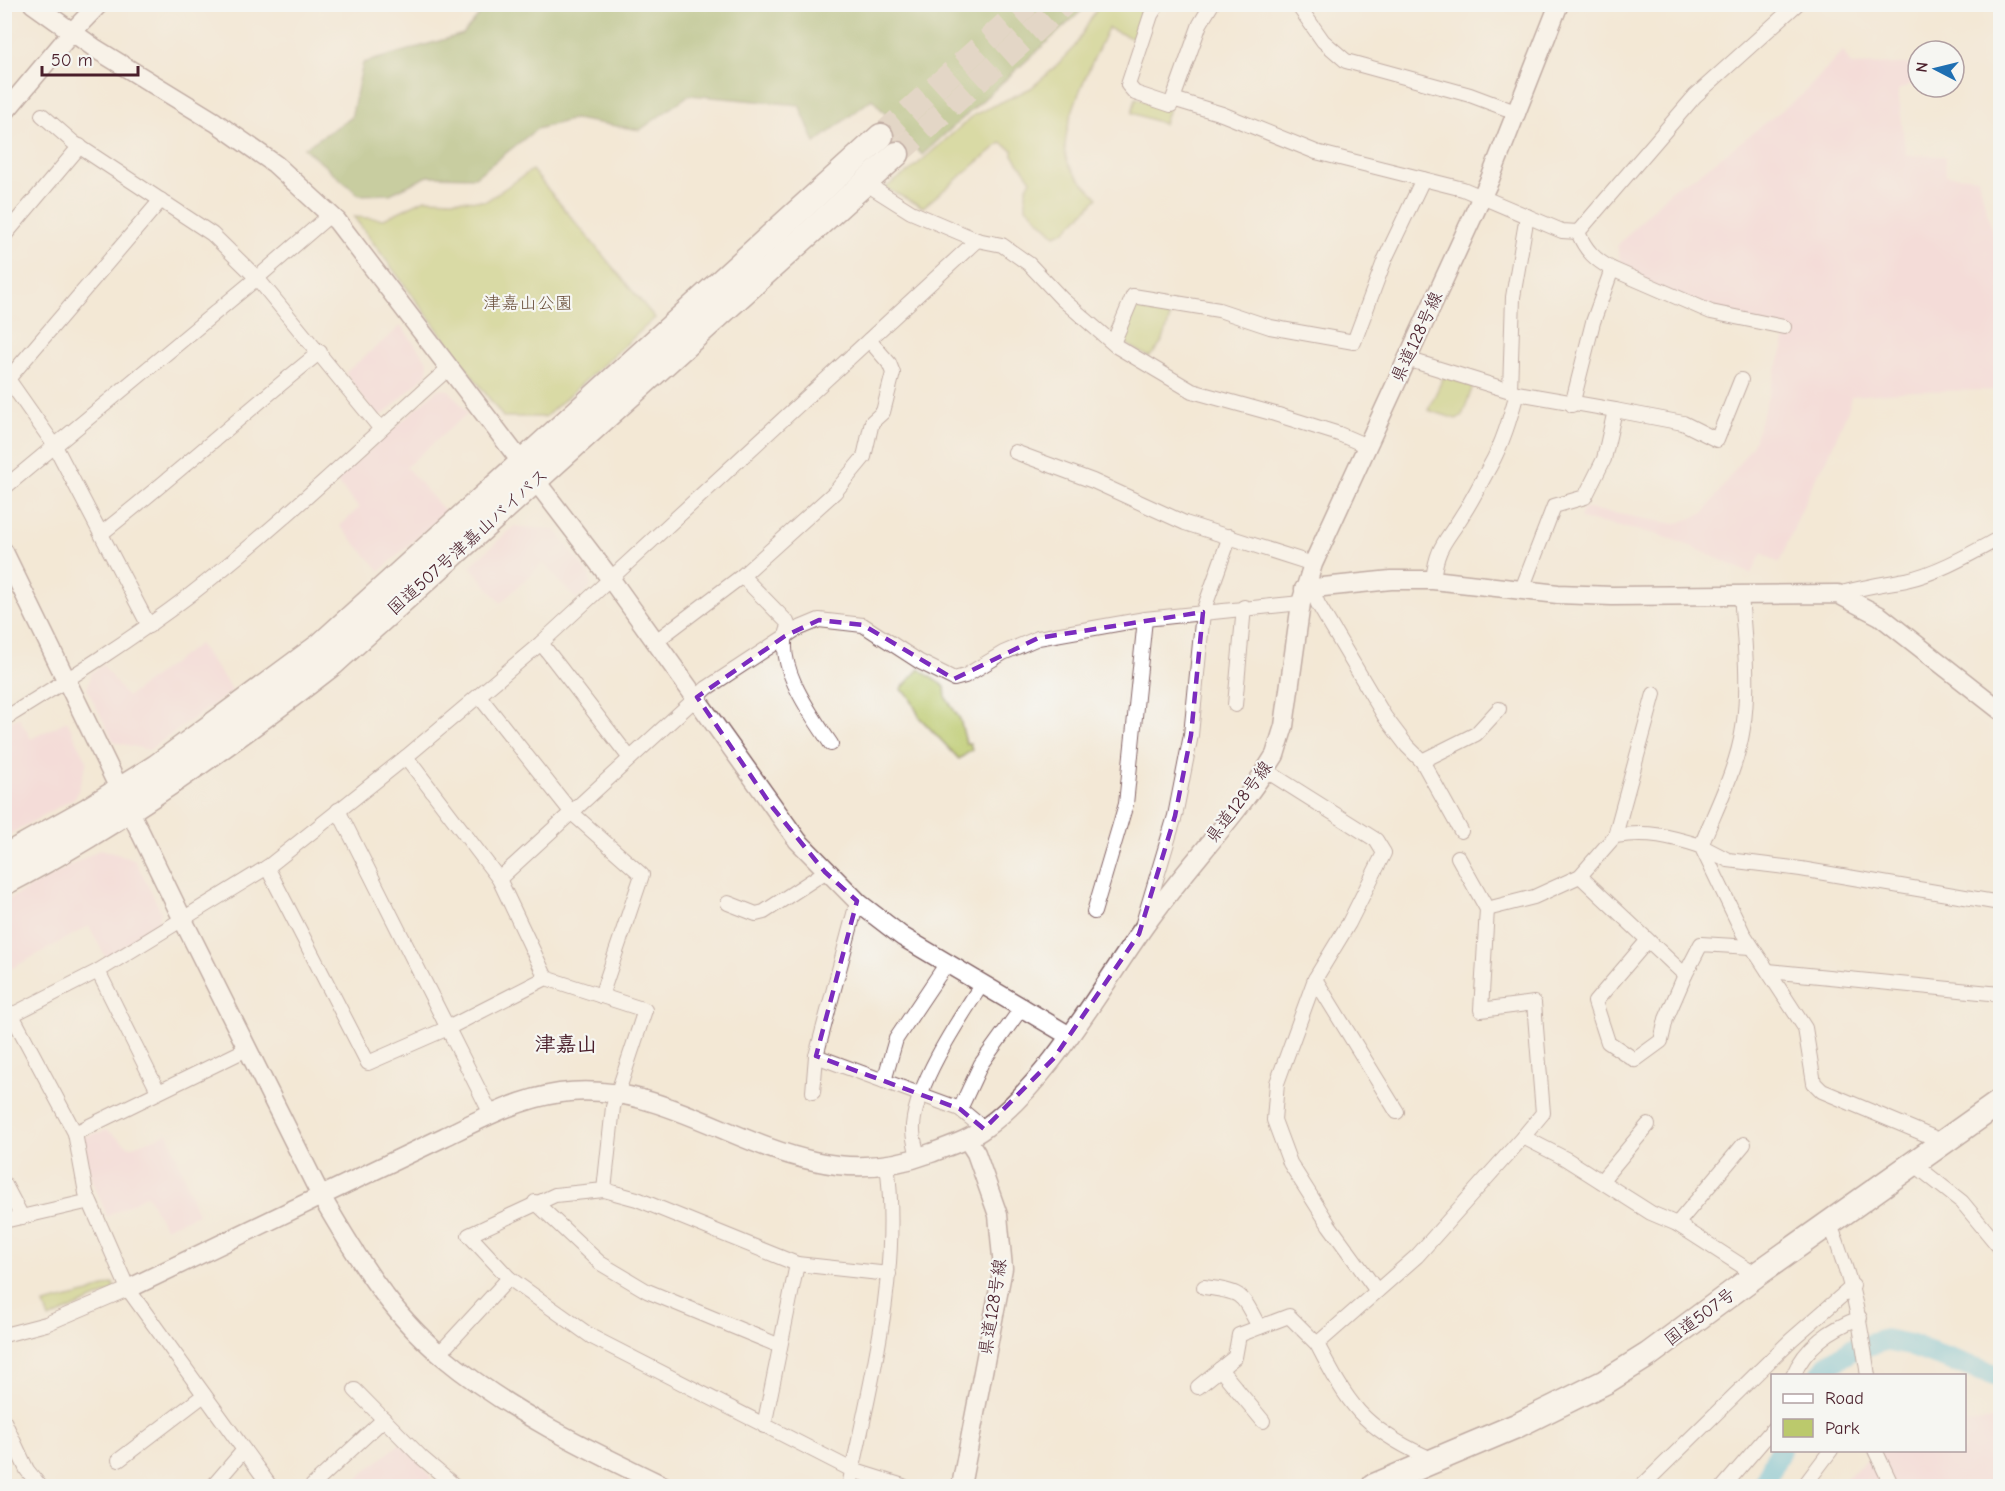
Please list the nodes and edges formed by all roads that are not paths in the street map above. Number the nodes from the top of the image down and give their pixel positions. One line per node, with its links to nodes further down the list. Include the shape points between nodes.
1 (33, 4): 8 (street)
2 (99, 4): 8 (street)
3 (1158, 4): 9 (street, via 1128,85 1135,93)
4 (1212, 4): 14 (street, via 1200,24 1173,99 1316,152)
5 (1297, 4): 11 (street, via 1323,41 1346,61 1470,94)
6 (1560, 4): 11 (street, 県道128号線)
7 (1797, 4): 20 (street, via 1695,96)
8 (72, 32): 10 (street); 18 (street, via 275,164)
9 (1171, 105)
10 (4, 113)
11 (1518, 113): 16 (street, 県道128号線)
12 (42, 115): 13 (street)
13 (80, 146): 17 (street); 21 (street)
14 (1423, 179): 16 (street); 27 (street, via 1385,260 1354,342 1270,327 1218,310 1133,296)
15 (865, 183): 22 (street, via 911,212); 39 (highway, 国道507号津嘉山バイパス); 39 (highway, 国道507号津嘉山バイパス, via 889,145)
16 (1482, 196): 19 (street); 29 (street, 県道128号線)
17 (161, 200): 24 (street, via 212,234); 36 (street, via 9,379)
18 (330, 215): 24 (street); 30 (street)
19 (1527, 216): 20 (street, via 1562,231); 32 (street, via 1513,297)
20 (1578, 232): 23 (street, via 1584,247 1598,262)
21 (4, 236)
22 (977, 240): 26 (street); 27 (street, via 1002,245 1029,264 1062,299)
23 (1612, 268): 25 (street, via 1711,312); 33 (street, via 1593,322)
24 (257, 278): 28 (street); 36 (street)
25 (1784, 327)
26 (869, 340): 46 (street, via 893,373 883,412 872,422 864,457 835,492); 47 (street)
27 (1114, 341): 37 (street, via 1192,391 1286,417)
28 (320, 352): 35 (street); 41 (street, via 186,467)
29 (1407, 359): 32 (street); 37 (street, 県道128号線)
30 (449, 368): 35 (street); 39 (street)
31 (1740, 380): 34 (street, via 1717,440 1683,423)
32 (1513, 391): 33 (street); 48 (street, via 1505,434 1462,517 1442,542)
33 (1572, 405): 34 (street)
34 (1615, 410): 49 (street, via 1604,459 1585,497 1554,506)
35 (380, 428): 56 (street, via 274,526)
36 (55, 446): 40 (street); 41 (street)
37 (1367, 446): 45 (street, 県道128号線)
38 (1015, 452): 42 (street, via 1093,481 1185,523)
39 (529, 473): 47 (street); 73 (highway, 国道507号津嘉山バイパス, via 333,663 270,712)
40 (4, 488)
41 (102, 532): 56 (street)
42 (1230, 536): 45 (street); 54 (street)
43 (2001, 538): 52 (street, via 1908,579)
44 (4, 552): 60 (street)
45 (1313, 564): 50 (street, 県道128号線)
46 (742, 576): 57 (street, via 787,622); 58 (street)
47 (610, 578): 58 (street); 59 (street)
48 (1432, 580): 49 (street); 50 (street, via 1391,580)
49 (1522, 589): 51 (street, via 1612,596)
50 (1306, 594): 53 (street); 71 (street, via 1318,604 1385,717); 72 (street, 県道128号線, via 1282,737)
51 (1741, 594): 52 (street); 78 (street, via 1746,657 1743,728 1735,760)
52 (1838, 594): 66 (street, via 1880,616)
53 (1244, 607): 54 (street); 64 (street)
54 (1203, 612): 55 (street); 92 (street, via 1191,735 1175,816)
55 (1145, 619): 57 (street, via 1028,641 954,679 863,625 819,620); 90 (street, via 1126,804)
56 (149, 626): 60 (street)
57 (785, 636): 63 (street); 68 (street, via 791,677)
58 (656, 642): 63 (street)
59 (541, 643): 62 (street); 70 (street)
60 (67, 680): 67 (street); 73 (street)
61 (1654, 694): 77 (street)
62 (479, 696): 69 (street); 75 (street)
63 (697, 697): 70 (street); 82 (street, via 773,808)
64 (1235, 705)
65 (1499, 709): 71 (street, via 1476,734)
66 (2001, 710)
67 (4, 719)
68 (831, 744)
69 (406, 757): 74 (street); 84 (street)
70 (629, 758): 75 (street)
71 (1422, 760): 76 (street)
72 (1265, 770): 92 (street, 県道128号線); 100 (street, via 1376,840 1384,853)
73 (125, 800): 79 (highway, 国道507号津嘉山バイパス); 85 (highway, 国道507号津嘉山バイパス); 91 (street)
74 (338, 810): 81 (street); 106 (street)
75 (572, 813): 84 (street); 103 (street, via 642,875)
76 (1461, 831)
77 (1615, 836): 78 (street, via 1643,832); 83 (street)
78 (1701, 846): 88 (street, via 1728,860); 94 (street)
79 (4, 857)
80 (1458, 857): 89 (street)
81 (267, 867): 91 (street); 106 (street, via 368,1064)
82 (825, 872): 86 (street, via 764,912 756,914); 87 (street)
83 (1580, 876): 89 (street, via 1534,897); 93 (street)
84 (499, 879): 99 (street)
85 (4, 883)
86 (728, 903)
87 (860, 903): 95 (street, via 903,937); 109 (street)
88 (2001, 903)
89 (1487, 909): 122 (street, via 1481,1010 1534,1003 1543,1113)
90 (1094, 912)
91 (183, 920): 96 (street); 108 (street)
92 (1139, 934): 107 (street, 県道128号線)
93 (1648, 940): 98 (street); 98 (street, via 1595,1002 1608,1042 1635,1060 1661,1041 1666,1018)
94 (1751, 947): 97 (street); 98 (street, via 1701,944)
95 (947, 963): 101 (street); 110 (street, via 896,1039)
96 (98, 971): 105 (street); 111 (street)
97 (1768, 971): 102 (street); 124 (street, via 1805,1028 1814,1083 1822,1091)
98 (1685, 975)
99 (546, 978): 103 (street); 106 (street)
100 (1315, 979): 117 (street); 147 (street, via 1277,1083 1274,1120 1290,1163)
101 (982, 984): 104 (street); 114 (street, via 936,1059)
102 (2001, 994)
103 (601, 996): 112 (street, via 645,1010)
104 (1023, 1006): 107 (street); 116 (street, via 981,1064)
105 (8, 1017): 121 (street)
106 (448, 1028): 118 (street)
107 (1068, 1035): 120 (street, 県道128号線, via 1054,1058)
108 (247, 1049): 111 (street); 132 (street)
109 (816, 1056): 110 (street); 113 (street)
110 (884, 1081): 114 (street)
111 (158, 1091): 121 (street)
112 (618, 1092): 118 (street, via 560,1093); 127 (street, via 813,1161 862,1166); 131 (street)
113 (813, 1092)
114 (921, 1096): 116 (street); 126 (street, via 913,1125)
115 (2001, 1102): 124 (highway, 国道507号)
116 (960, 1110): 120 (street)
117 (1397, 1112)
118 (491, 1114): 132 (street)
119 (1648, 1125): 129 (street)
120 (984, 1129): 123 (street, 県道128号線)
121 (75, 1133): 133 (street)
122 (1522, 1137): 129 (street); 147 (street, via 1417,1256)
123 (967, 1138): 126 (street); 180 (street, 県道128号線, via 998,1215 1003,1268)
124 (1944, 1142): 128 (highway, 国道507号)
125 (1744, 1144): 137 (street)
126 (918, 1157): 127 (street)
127 (887, 1164): 141 (street, via 891,1224)
128 (1914, 1164): 138 (highway, 国道507号); 139 (street, via 1962,1202)
129 (1601, 1181): 137 (street, via 1651,1213)
130 (4, 1183): 135 (street)
131 (604, 1190): 134 (street, via 555,1195); 140 (street, via 637,1199)
132 (321, 1196): 146 (street); 153 (street, via 357,1257 397,1309)
133 (90, 1201): 135 (street); 146 (street)
134 (535, 1202): 143 (street, via 469,1235); 152 (street, via 600,1263 647,1291)
135 (22, 1216): 136 (street)
136 (4, 1221)
137 (1677, 1224): 142 (street)
138 (1828, 1224): 142 (highway, 国道507号); 144 (street)
139 (2001, 1248)
140 (797, 1264): 141 (street); 152 (street)
141 (888, 1274): 170 (street)
142 (1756, 1275): 169 (highway, 国道507号, via 1605,1382)
143 (509, 1278): 153 (street); 163 (street, via 592,1337)
144 (1852, 1286): 148 (street); 181 (street)
145 (1204, 1287): 149 (street, via 1242,1296)
146 (128, 1289): 150 (street, via 46,1324); 159 (street)
147 (1377, 1291): 151 (street)
148 (1860, 1320): 155 (street, via 1839,1325 1802,1357); 156 (street)
149 (1259, 1327): 151 (street, via 1289,1316); 154 (street, via 1239,1335 1235,1357)
150 (4, 1335)
151 (1317, 1344): 169 (street, via 1348,1401 1365,1420 1425,1456)
152 (780, 1346): 163 (street)
153 (440, 1354): 177 (street, via 490,1392 572,1442)
154 (1220, 1370): 157 (street); 162 (street)
155 (1794, 1374)
156 (1868, 1374)
157 (1198, 1387)
158 (355, 1390): 160 (street)
159 (204, 1395): 165 (street); 168 (street)
160 (384, 1419): 175 (street); 176 (street)
161 (4, 1421): 172 (street, via 27,1470)
162 (1263, 1421)
163 (764, 1426): 170 (street)
164 (1771, 1432): 182 (street)
165 (244, 1450): 173 (street); 174 (street)
166 (1830, 1452): 183 (street)
167 (1876, 1452): 184 (street)
168 (119, 1460)
169 (1428, 1464): 171 (highway, 国道507号)
170 (852, 1470): 178 (street); 179 (street)
171 (1380, 1485)
172 (40, 1486)
173 (213, 1486)
174 (270, 1486)
175 (312, 1486)
176 (455, 1486)
177 (664, 1486)
178 (849, 1486)
179 (903, 1486)
180 (962, 1486)
181 (1642, 1486)
182 (1724, 1486)
183 (1804, 1486)
184 (1892, 1486)

